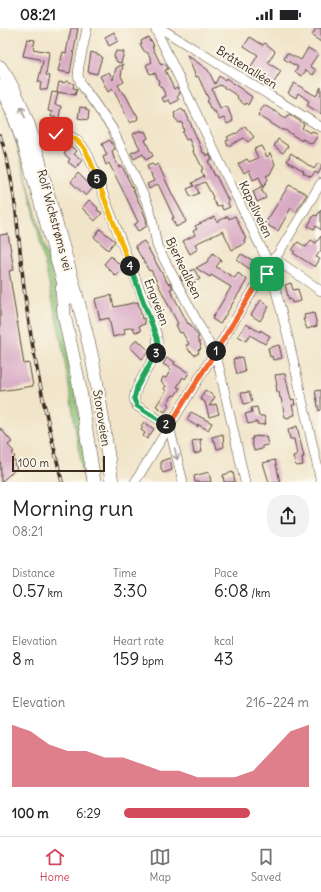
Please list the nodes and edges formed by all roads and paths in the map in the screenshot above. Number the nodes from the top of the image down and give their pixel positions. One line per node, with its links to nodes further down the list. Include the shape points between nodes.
1 (87, 28): 13 (street, Bjerkealléen, via 78,75 81,84 112,128 148,205 157,246)
2 (155, 28): 10 (street, Kapellveien)
3 (160, 28): 6 (street, Bråtenalléen)
4 (0, 67): 8 (highway, Rolf Wickstrøms vei, one-way to 4, via 21,106)
5 (0, 86): 11 (highway, Rolf Wickstrøms vei, via 24,144)
6 (321, 127)
7 (56, 134): 15 (street, Engveien, via 78,140 89,157 157,338 156,352 134,394 135,402 137,406)
8 (43, 176): 14 (highway, Rolf Wickstrøms vei); 19 (highway, via 71,252 96,342)
9 (321, 183): 10 (street)
10 (272, 265): 12 (street); 13 (street, via 259,281); 23 (street, Kapellveien)
11 (61, 275): 14 (highway, Rolf Wickstrøms vei); 16 (highway, via 64,315 80,392)
12 (321, 291)
13 (214, 353): 15 (street); 22 (street, Bjerkealléen)
14 (87, 355): 17 (highway, Storoveien); 18 (highway, Storoveien, via 100,401)
15 (169, 426): 20 (street); 21 (street, one-way to 21)
16 (94, 482)
17 (104, 482)
18 (112, 482)
19 (120, 482)
20 (135, 482)
21 (183, 482)
22 (245, 482)
23 (321, 482)

